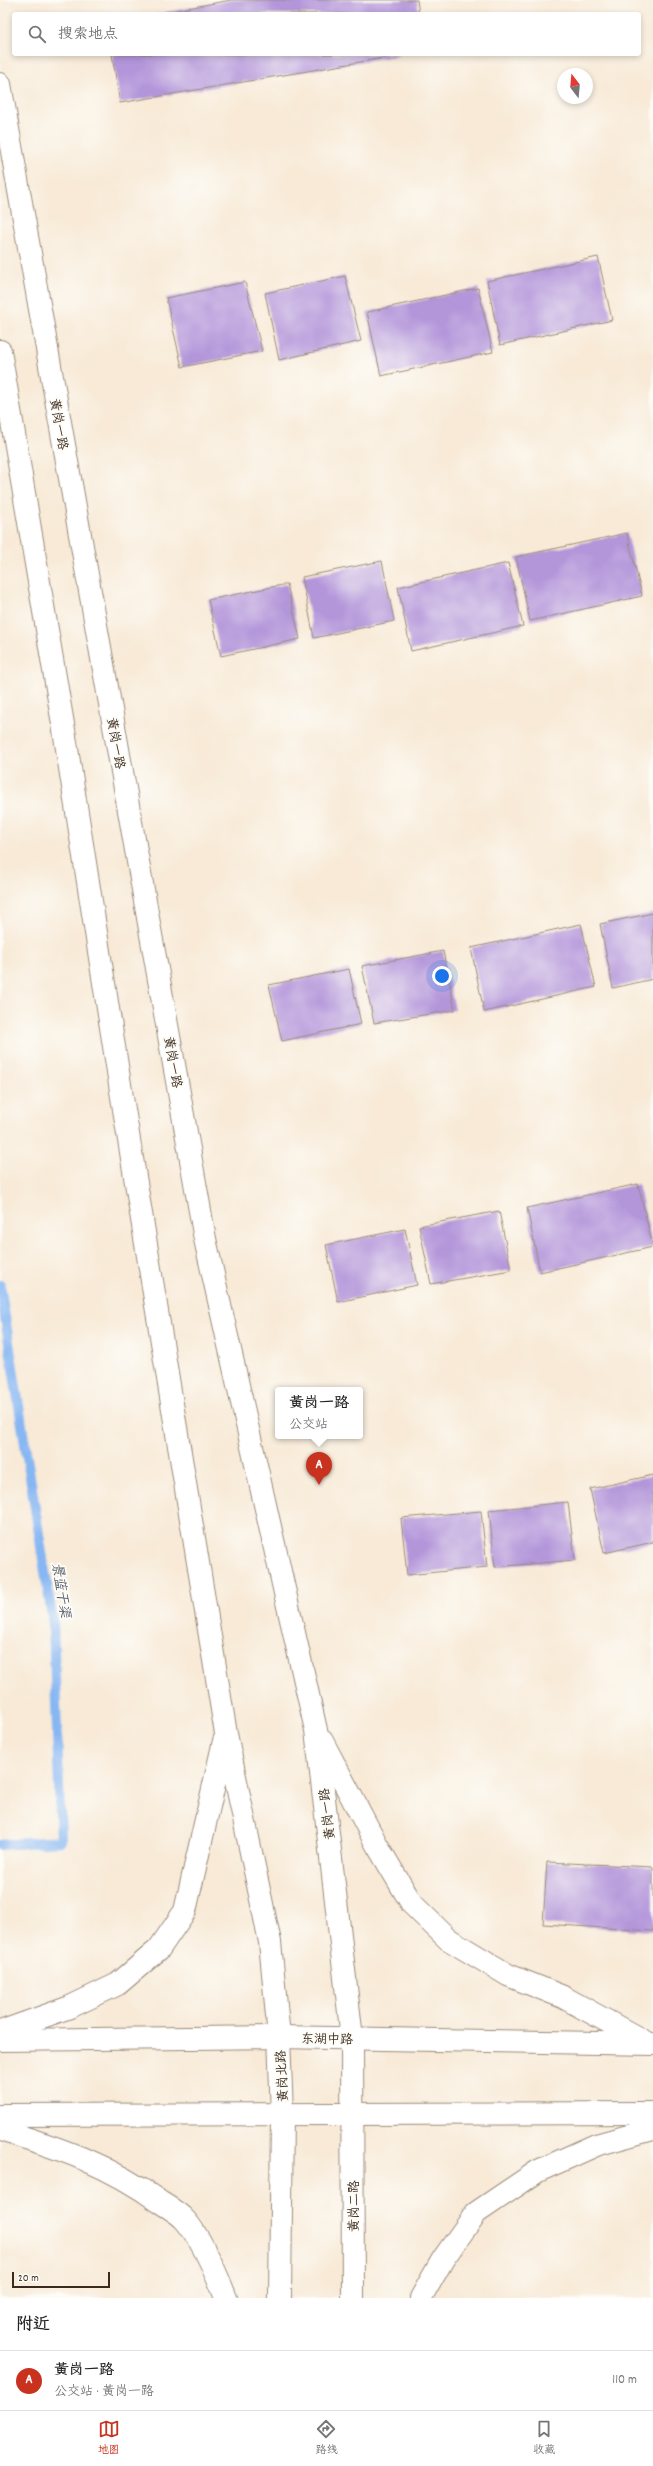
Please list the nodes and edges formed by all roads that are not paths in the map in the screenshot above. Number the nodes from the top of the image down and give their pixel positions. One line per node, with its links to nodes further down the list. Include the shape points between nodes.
1 (0, 84): 3 (main road, 黄岗一路, via 205,1238)
2 (0, 351): 4 (main road, via 64,730 120,1090)
3 (316, 1730): 7 (main road, 黄岗一路); 9 (main road, via 412,1904 448,1939 508,1975 563,1997)
4 (226, 1734): 5 (main road, via 185,1911 159,1949 118,1984 70,2007); 6 (main road, via 270,1942)
5 (0, 2032)
6 (279, 2037): 7 (main road, 东湖中路); 8 (main road, 东湖中路); 11 (main road, 黃岗北路)
7 (352, 2038): 9 (main road, 东湖中路); 12 (main road)
8 (0, 2040)
9 (650, 2044)
10 (653, 2113): 12 (main road)
11 (282, 2114): 12 (main road); 13 (main road); 17 (main road)
12 (353, 2114): 18 (main road, 黄岗二路)
13 (0, 2115)
14 (653, 2129): 19 (main road, via 596,2145 538,2171 476,2213 443,2259)
15 (0, 2130): 16 (main road, via 43,2143 106,2168 143,2189 185,2219 213,2267)
16 (226, 2298)
17 (280, 2298)
18 (353, 2298)
19 (421, 2298)

